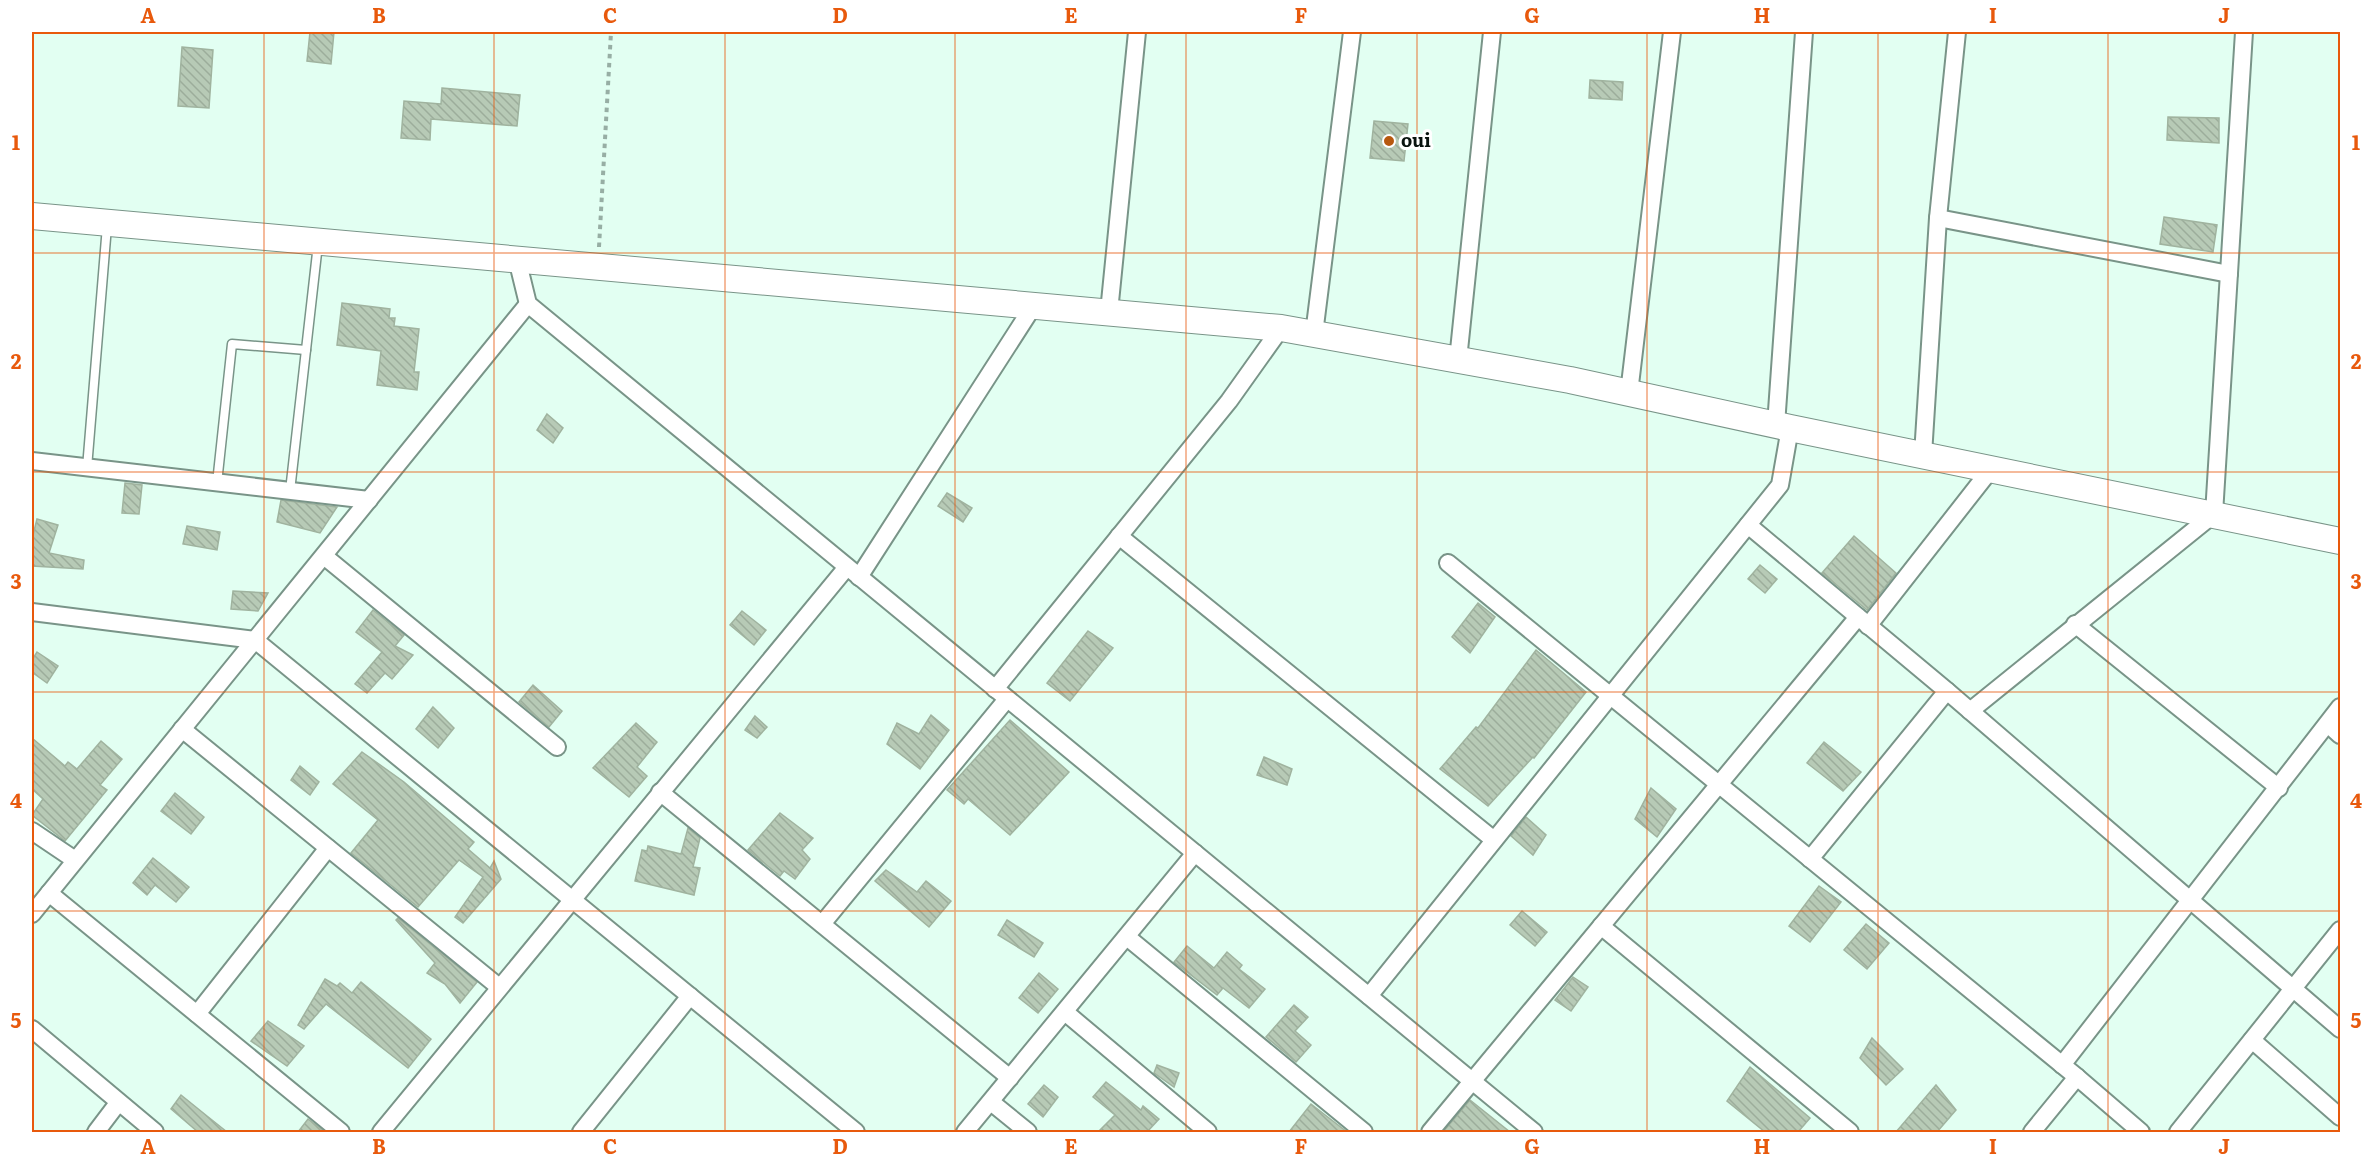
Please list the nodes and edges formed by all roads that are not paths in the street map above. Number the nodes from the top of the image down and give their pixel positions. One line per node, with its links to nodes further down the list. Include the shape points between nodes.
1 (1137, 32): 16 (street)
2 (1352, 32): 18 (street)
3 (1492, 32): 20 (street)
4 (1672, 32): 21 (street)
5 (1804, 32): 22 (street)
6 (1957, 32): 9 (street)
7 (2244, 32): 13 (street)
8 (32, 216): 10 (main road)
9 (1938, 218): 13 (street); 23 (street)
10 (107, 223): 11 (main road); 25 (lane)
11 (318, 241): 12 (main road); 19 (lane)
12 (517, 259): 14 (street); 15 (main road)
13 (2229, 274): 30 (street)
14 (528, 304): 29 (street); 36 (street)
15 (1034, 305): 16 (main road); 36 (street)
16 (1108, 312): 17 (main road)
17 (1281, 328): 18 (main road); 32 (street, via 1229,401)
18 (1314, 334): 20 (main road)
19 (306, 350): 27 (lane, via 232,344); 28 (lane)
20 (1458, 360): 21 (main road)
21 (1629, 393): 22 (main road)
22 (1783, 427): 23 (main road); 31 (street, via 1780,485)
23 (1923, 455): 26 (main road)
24 (32, 461): 25 (street)
25 (87, 468): 27 (street)
26 (1991, 469): 30 (main road); 38 (street)
27 (217, 483): 28 (street)
28 (290, 491): 29 (street)
29 (369, 500): 34 (street)
30 (2214, 514): 33 (main road); 39 (street)
31 (1748, 525): 38 (street); 43 (street)
32 (1119, 536): 42 (street); 53 (street)
33 (2340, 541)
34 (324, 556): 40 (street); 48 (street)
35 (1448, 563): 43 (street)
36 (853, 572): 42 (street); 51 (street)
37 (32, 612): 40 (street)
38 (1863, 622): 41 (street); 49 (street)
39 (2075, 624): 45 (street); 50 (street)
40 (255, 640): 46 (street); 59 (street)
41 (1947, 691): 45 (street); 56 (street)
42 (1001, 694): 55 (street); 62 (street)
43 (1610, 695): 49 (street); 53 (street)
44 (2340, 707): 47 (street)
45 (1970, 711): 60 (street)
46 (182, 729): 54 (street); 57 (street)
47 (2335, 730): 50 (street)
48 (557, 747)
49 (1719, 784): 56 (street); 63 (street)
50 (2279, 788): 60 (street)
51 (660, 792): 59 (street); 62 (street)
52 (32, 831): 57 (street)
53 (1494, 840): 69 (street)
54 (328, 848): 66 (street); 71 (street)
55 (1195, 853): 65 (street); 69 (street)
56 (1810, 859): 75 (street)
57 (75, 860): 58 (street)
58 (49, 893): 61 (street); 71 (street)
59 (571, 899): 66 (street); 68 (street)
60 (2192, 901): 67 (street); 75 (street)
61 (32, 914)
62 (822, 924): 77 (street)
63 (1601, 926): 78 (street); 94 (street)
64 (2340, 930): 67 (street)
65 (1126, 937): 70 (street); 91 (street)
66 (499, 987): 85 (street)
67 (2294, 988): 73 (street); 74 (street)
68 (690, 996): 86 (street); 87 (street)
69 (1369, 996): 78 (street)
70 (1065, 1012): 77 (street); 90 (street)
71 (197, 1014): 84 (street)
72 (32, 1029): 80 (street)
73 (2340, 1029)
74 (2252, 1040): 81 (street); 97 (street)
75 (2062, 1065): 76 (street)
76 (2077, 1077): 95 (street); 96 (street)
77 (1010, 1078): 79 (street)
78 (1472, 1082): 92 (street); 93 (street)
79 (991, 1102): 88 (street); 89 (street)
80 (118, 1103): 82 (street); 83 (street)
81 (2340, 1117)
82 (96, 1132)
83 (155, 1132)
84 (341, 1132)
85 (381, 1132)
86 (581, 1132)
87 (856, 1132)
88 (965, 1132)
89 (1028, 1132)
90 (1208, 1132)
91 (1364, 1132)
92 (1430, 1132)
93 (1534, 1132)
94 (1850, 1132)
95 (2032, 1132)
96 (2141, 1132)
97 (2178, 1132)

